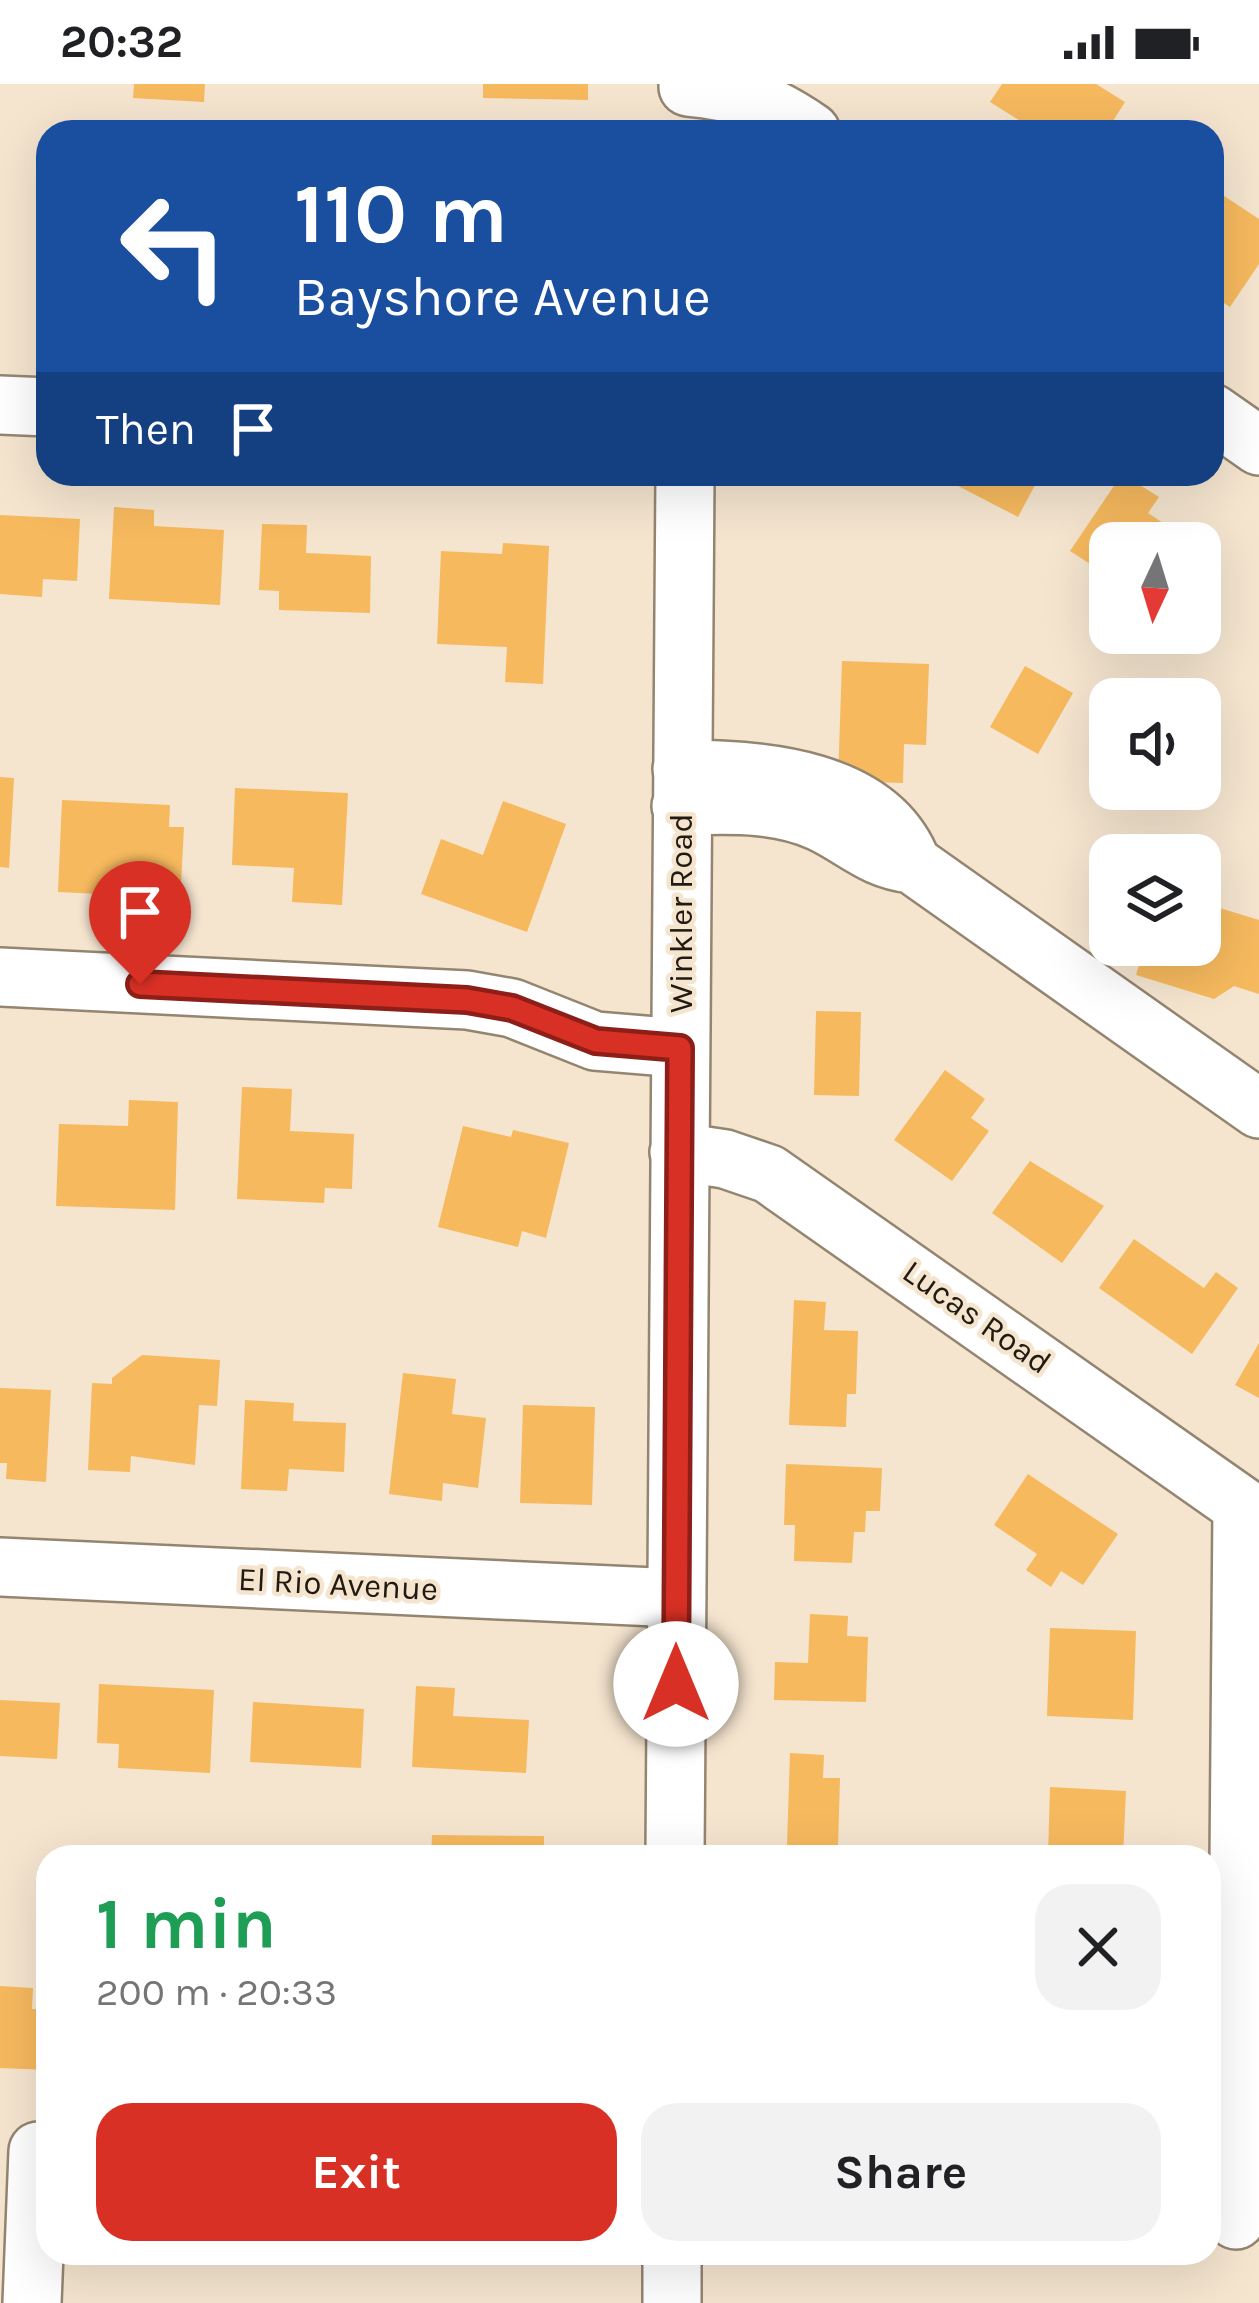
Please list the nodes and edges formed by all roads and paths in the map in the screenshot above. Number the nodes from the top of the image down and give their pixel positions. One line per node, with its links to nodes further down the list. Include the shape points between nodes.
1 (688, 101): 2 (street, via 735,92)
2 (794, 120)
3 (0, 405): 4 (street)
4 (36, 406)
5 (1224, 421): 6 (street)
6 (1259, 446)
7 (685, 486): 8 (street, Winkler Road)
8 (682, 788): 10 (street, Winkler Road); 11 (street, via 776,807 821,822 881,861 912,864)
9 (0, 977): 10 (street, via 467,1000 512,1008 596,1041)
10 (680, 1048): 12 (street, Winkler Road)
11 (1259, 1108)
12 (679, 1152): 13 (street, Lucas Road, via 769,1174); 15 (street, Winkler Road)
13 (1251, 1512): 18 (street)
14 (0, 1567): 15 (street, El Rio Avenue)
15 (677, 1598): 16 (street, Winkler Road)
16 (675, 1845)
17 (29, 2150): 20 (street)
18 (1235, 2220)
19 (672, 2265): 21 (street)
20 (32, 2303)
21 (672, 2303)

